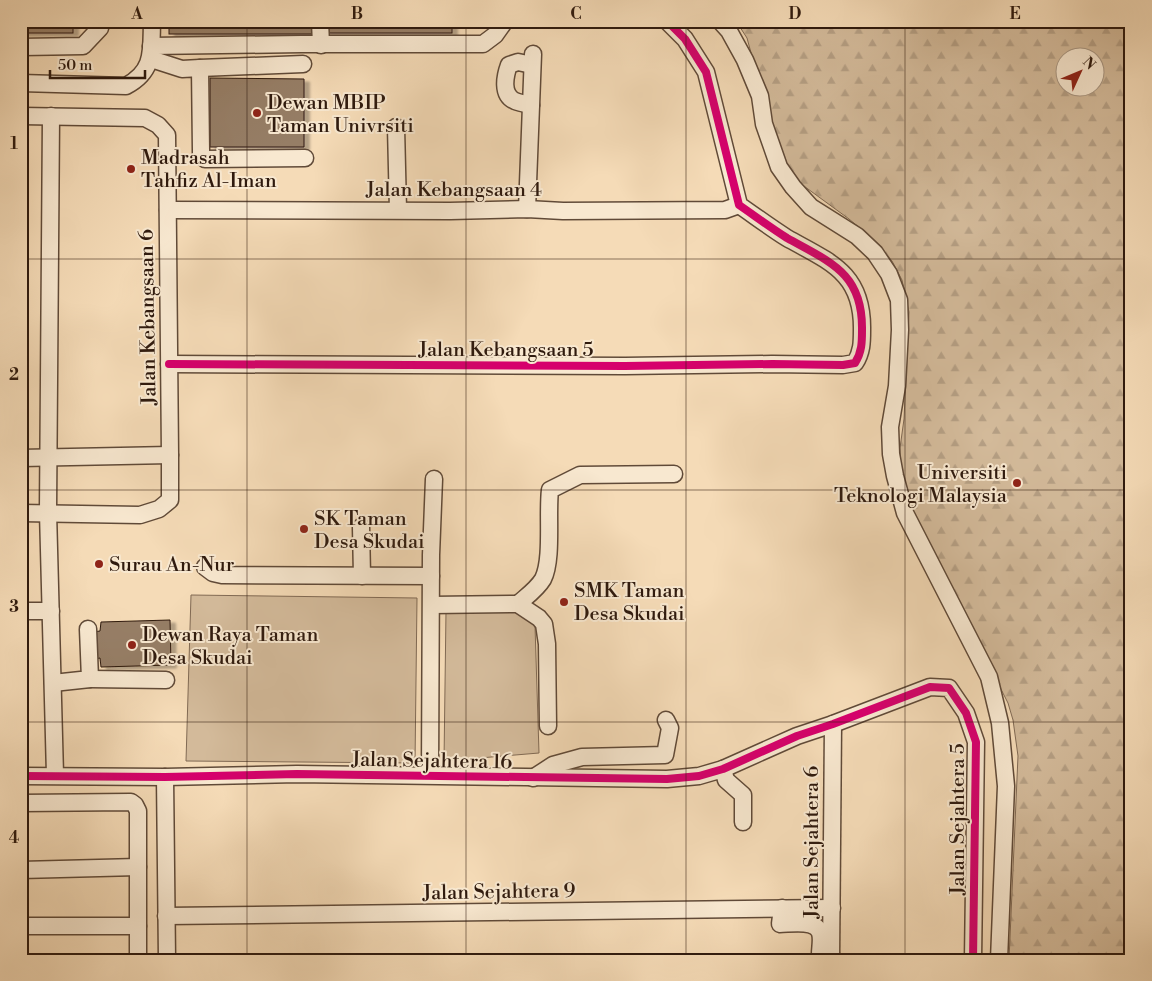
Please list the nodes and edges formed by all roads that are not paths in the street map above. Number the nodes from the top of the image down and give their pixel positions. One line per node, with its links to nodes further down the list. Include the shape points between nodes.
1 (101, 21): 8 (street, via 100,28 82,46)
2 (152, 21): 9 (street)
3 (320, 21): 7 (street)
4 (505, 21): 7 (street, via 483,44)
5 (667, 21): 18 (street, via 685,39 706,72)
6 (720, 21): 66 (street, via 746,60 760,96 764,124 778,167 812,207 857,236 875,253 889,274 899,300 897,386 890,427 895,476 905,513 989,677 1000,723 1006,786)
7 (321, 44): 9 (street)
8 (21, 47)
9 (151, 53): 11 (street, via 182,69); 12 (street, via 145,71 126,86)
10 (303, 64): 11 (street)
11 (200, 68): 17 (street, via 201,150 205,159)
12 (21, 84)
13 (531, 105): 13 (street, via 533,60 509,65 505,78 508,95 514,101); 19 (street)
14 (21, 116): 15 (street)
15 (51, 116): 20 (street, Jalan Kebangsaan 6, via 144,118 158,125 167,135); 24 (street)
16 (396, 127): 21 (street)
17 (305, 158)
18 (739, 206): 19 (street, Jalan Kebangsaan 4, via 725,210); 22 (street, Jalan Kebangsaan 5, via 841,270 850,281 859,300 862,323 862,345 855,363)
19 (527, 209): 21 (street, Jalan Kebangsaan 4)
20 (168, 210): 21 (street, Jalan Kebangsaan 4); 22 (street, Jalan Kebangsaan 6)
21 (398, 210)
22 (169, 364): 23 (street, Jalan Kebangsaan 6)
23 (170, 455): 24 (street); 28 (street, Jalan Kebangsaan 6, via 170,500 160,509 140,515)
24 (48, 457): 25 (street); 28 (street)
25 (21, 458)
26 (674, 474): 34 (street, via 580,475 550,490 548,559 544,578)
27 (434, 478): 33 (street)
28 (48, 512): 29 (street); 37 (street)
29 (21, 513)
30 (361, 527): 32 (street)
31 (205, 567): 32 (street, via 222,575)
32 (362, 576): 33 (street)
33 (431, 576): 35 (street)
34 (518, 604): 35 (street); 44 (street, via 544,624)
35 (432, 605): 48 (street)
36 (21, 611): 37 (street)
37 (51, 611): 41 (street)
38 (88, 629): 39 (street)
39 (90, 679): 40 (street); 41 (street)
40 (166, 680)
41 (53, 683): 47 (street)
42 (666, 720): 45 (street, via 670,728)
43 (833, 724): 46 (street, Jalan Sejahtera 16, via 797,736); 58 (street, Jalan Sejahtera 6); 65 (street, Jalan Sejahtera 5, via 930,687 949,688 966,713 976,742)
44 (548, 726)
45 (665, 754): 51 (street, via 582,757 553,765); 52 (street)
46 (723, 769): 52 (street, Jalan Sejahtera 16, via 699,776); 54 (street, via 726,780 743,795)
47 (55, 775): 49 (street, Jalan Sejahtera 16); 50 (street, Jalan Sejahtera 16)
48 (430, 775): 50 (street, Jalan Sejahtera 16); 51 (street, Jalan Sejahtera 16)
49 (21, 776)
50 (165, 777): 59 (street)
51 (533, 778): 52 (street, Jalan Sejahtera 16)
52 (666, 779)
53 (21, 803): 55 (street, via 132,802 138,811)
54 (743, 822)
55 (138, 867): 56 (street); 61 (street)
56 (21, 870)
57 (782, 908): 58 (street, Jalan Sejahtera 9); 59 (street, Jalan Sejahtera 9); 62 (street, via 780,924 816,927 820,933 820,954)
58 (832, 908): 62 (street, Jalan Sejahtera 6)
59 (166, 916): 64 (street)
60 (21, 926): 61 (street)
61 (138, 926): 63 (street)
62 (832, 957)
63 (138, 960)
64 (166, 960)
65 (973, 960)
66 (1000, 960)

